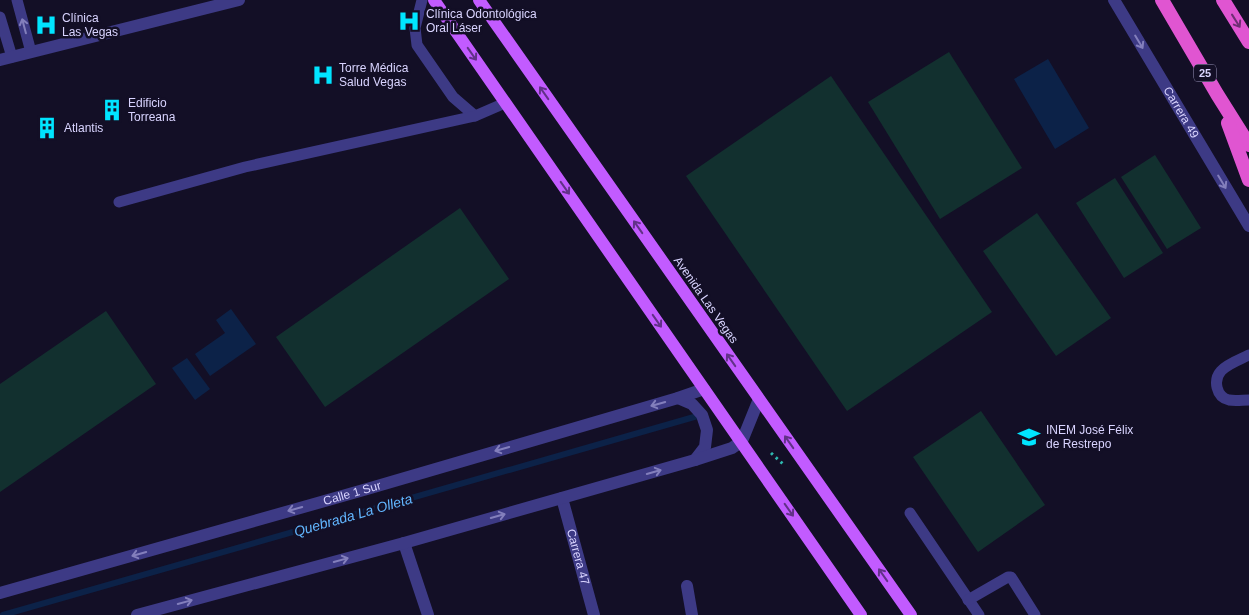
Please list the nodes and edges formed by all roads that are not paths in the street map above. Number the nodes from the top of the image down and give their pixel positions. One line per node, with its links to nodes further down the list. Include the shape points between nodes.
1 (17, 0): 11 (lane, one-way to 1)
2 (238, 0): 11 (street)
3 (422, 0): 14 (lane, via 415,28 417,45)
4 (434, 0): 15 (main road, one-way to 15)
5 (479, 0): 25 (main road, Avenida Las Vegas, one-way to 5)
6 (1114, 0): 21 (street, Carrera 49, one-way to 21)
7 (1162, 0): 13 (highway, 25)
8 (1223, 0): 10 (highway, one-way to 10)
9 (0, 17): 12 (lane)
10 (1249, 42)
11 (31, 52): 12 (street)
12 (6, 58)
13 (1217, 94): 18 (highway, 25); 19 (highway)
14 (453, 97): 16 (lane); 17 (lane)
15 (506, 102): 16 (lane); 23 (main road, one-way to 23)
16 (475, 116): 17 (lane)
17 (456, 120): 20 (lane, via 245,167)
18 (1249, 145)
19 (1249, 180)
20 (119, 202)
21 (1249, 226)
22 (1249, 354): 26 (lane, via 1221,370 1216,379 1216,387 1228,400)
23 (704, 389): 24 (street, Calle 1 Sur); 27 (main road)
24 (678, 398): 28 (street, via 692,404 702,415 707,430 705,447); 33 (street, Calle 1 Sur, one-way to 33)
25 (759, 400): 27 (street); 40 (main road, Avenida Las Vegas, one-way to 25)
26 (1249, 400)
27 (742, 441): 28 (street, via 732,448); 39 (main road, one-way to 39)
28 (695, 460): 29 (street, one-way to 28)
29 (562, 498): 31 (street, one-way to 29); 37 (street, Carrera 47)
30 (910, 513): 34 (lane)
31 (404, 543): 35 (street, one-way to 31); 36 (street)
32 (687, 586): 38 (street)
33 (0, 593)
34 (968, 600): 41 (lane); 42 (lane, via 1011,577)
35 (138, 615)
36 (428, 615)
37 (594, 615)
38 (692, 615)
39 (861, 615)
40 (911, 615)
41 (979, 615)
42 (1036, 615)

